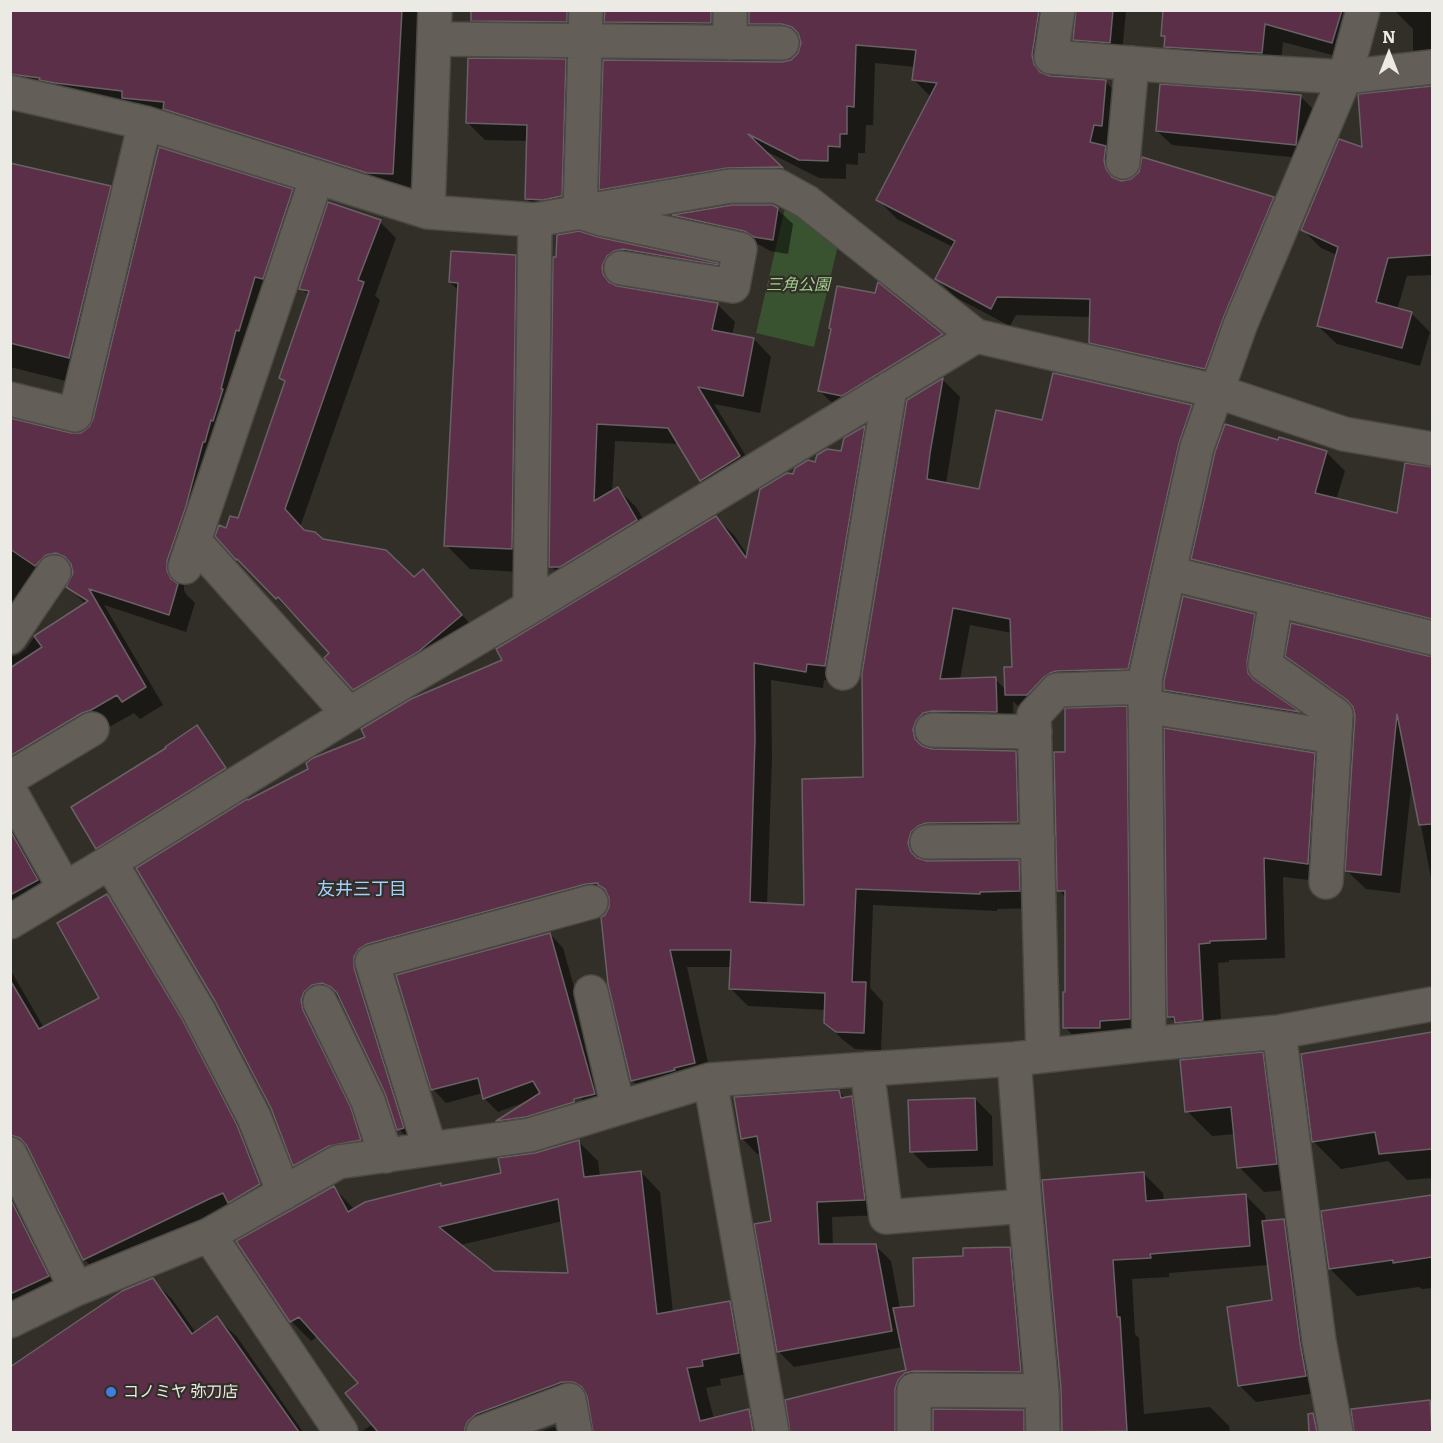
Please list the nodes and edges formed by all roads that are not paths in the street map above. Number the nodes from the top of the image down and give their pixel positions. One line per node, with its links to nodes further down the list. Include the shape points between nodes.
1 (730, 10): 6 (street)
2 (1058, 10): 8 (street, via 1051,57)
3 (1363, 10): 10 (street)
4 (435, 25): 5 (street); 15 (street)
5 (585, 26): 6 (street); 16 (street)
6 (730, 43): 7 (street)
7 (782, 43)
8 (1131, 63): 10 (street); 13 (street)
9 (1432, 67): 10 (street)
10 (1345, 77): 21 (street)
11 (10, 92): 12 (street)
12 (145, 123): 14 (street); 22 (street, via 75,415)
13 (1123, 162)
14 (317, 177): 15 (street); 32 (street, via 189,554)
15 (428, 212): 17 (street)
16 (580, 212): 17 (street); 18 (street, via 740,249 733,286); 19 (street, via 730,186 778,186 807,202)
17 (535, 220): 27 (street)
18 (621, 268)
19 (976, 336): 20 (street); 21 (street)
20 (890, 388): 27 (street); 30 (street)
21 (1216, 391): 23 (street, via 1344,434); 25 (street, via 1197,447)
22 (10, 399)
23 (1432, 449)
24 (54, 572): 28 (street)
25 (1169, 573): 26 (street); 31 (street, via 1145,679)
26 (1276, 600): 29 (street); 36 (street, via 1264,665 1336,715)
27 (530, 607): 32 (street)
28 (10, 636)
29 (1432, 638)
30 (843, 673)
31 (1145, 696): 35 (street, via 1057,690 1034,715); 36 (street); 50 (street)
32 (349, 714): 41 (street)
33 (92, 729): 37 (street)
34 (932, 730): 35 (street)
35 (1035, 732): 39 (street)
36 (1334, 737): 42 (street)
37 (10, 778)
38 (10, 790): 43 (street)
39 (1038, 841): 40 (street); 51 (street)
40 (927, 842)
41 (110, 862): 43 (street); 58 (street, via 198,1010 254,1117)
42 (1326, 882)
43 (65, 889): 45 (street)
44 (591, 902): 55 (street, via 372,962)
45 (10, 922)
46 (591, 992): 54 (street)
47 (320, 1002): 57 (street, via 368,1101)
48 (1432, 1004): 49 (street)
49 (1279, 1032): 50 (street); 70 (street, via 1319,1341)
50 (1149, 1044): 51 (street)
51 (1028, 1057): 52 (street); 59 (street)
52 (867, 1069): 53 (street); 59 (street, via 886,1217)
53 (710, 1080): 54 (street); 67 (street)
54 (618, 1108): 55 (street, via 530,1135)
55 (430, 1149): 57 (street)
56 (10, 1154): 61 (street)
57 (386, 1156): 58 (street, via 338,1162)
58 (284, 1193): 60 (street)
59 (1025, 1206): 63 (street)
60 (209, 1235): 61 (street); 64 (street)
61 (76, 1289): 62 (street)
62 (10, 1321)
63 (1042, 1391): 68 (street, via 914,1390); 69 (street)
64 (341, 1432)
65 (483, 1432): 66 (street, via 569,1400)
66 (575, 1432)
67 (771, 1432)
68 (914, 1432)
69 (1043, 1432)
70 (1336, 1432)

